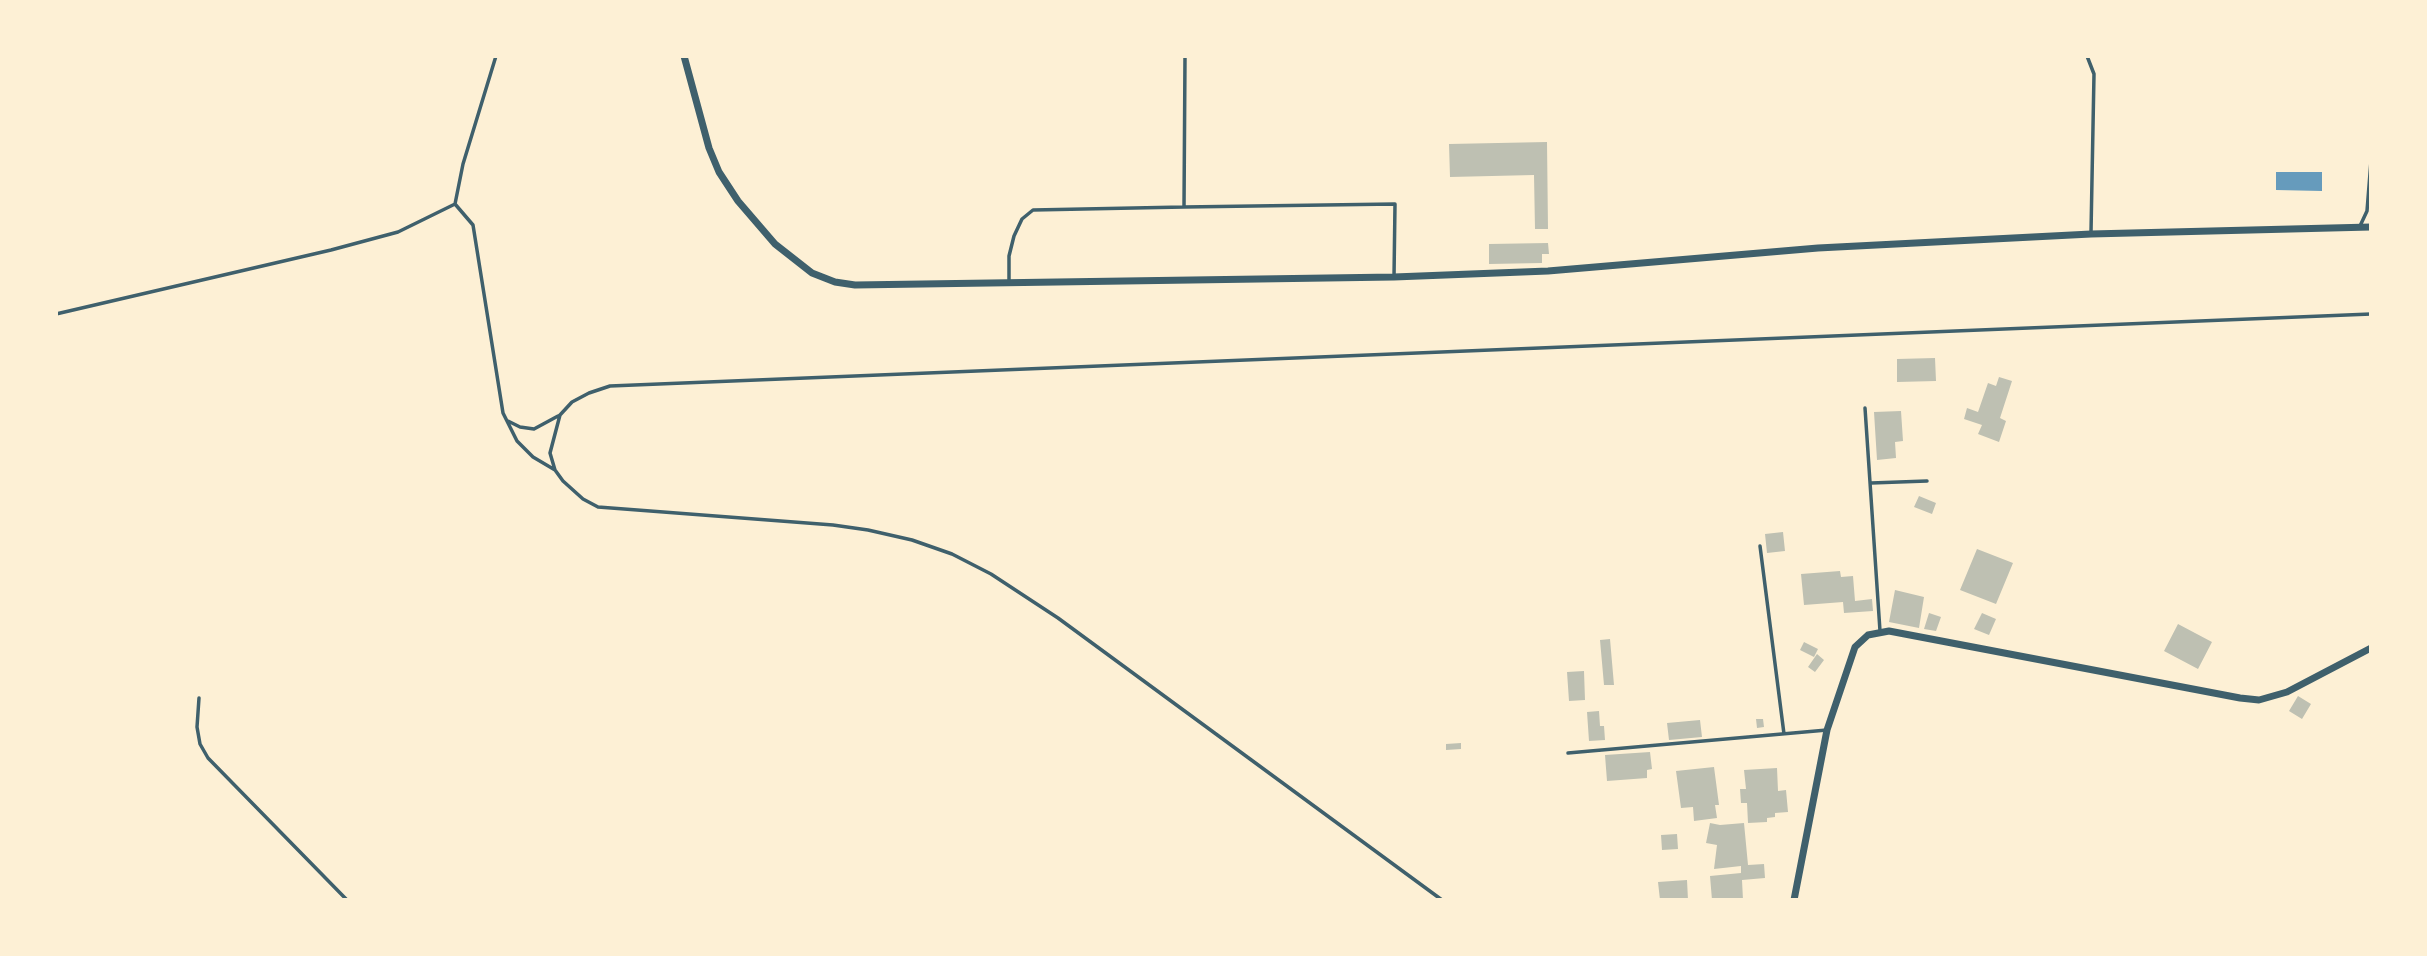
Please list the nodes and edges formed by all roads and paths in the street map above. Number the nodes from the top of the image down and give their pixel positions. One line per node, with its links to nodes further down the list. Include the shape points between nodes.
1 (496, 56): 6 (lane)
2 (684, 56): 12 (street, via 719,172 737,201 775,244 811,274 855,285)
3 (1185, 56): 7 (lane)
4 (2088, 56): 10 (lane, via 2094,74)
5 (2371, 161): 8 (lane, via 2367,211)
6 (455, 205): 13 (lane, via 398,232); 17 (lane, via 473,225)
7 (1184, 207): 11 (lane, via 1395,204); 12 (lane, via 1032,210 1014,236)
8 (2359, 228): 9 (street); 10 (street)
9 (2371, 228)
10 (2091, 234): 11 (street)
11 (1394, 277): 12 (street)
12 (1009, 283)
13 (56, 314)
14 (2371, 314): 16 (lane, via 610,386 572,402)
15 (1866, 408): 20 (lane)
16 (560, 415): 17 (lane, via 534,429); 18 (lane, via 550,453)
17 (506, 421): 18 (lane, via 533,457)
18 (555, 470): 29 (lane, via 562,481 598,507 833,525 912,540 951,554 1037,604)
19 (1927, 481): 20 (lane)
20 (1871, 482): 22 (lane)
21 (1760, 546): 26 (lane)
22 (1880, 631): 23 (street, via 2259,700 2287,692); 25 (street, via 1856,647)
23 (2371, 648)
24 (199, 698): 28 (lane, via 197,727 208,758)
25 (1827, 730): 26 (lane); 30 (street)
26 (1784, 734): 27 (lane)
27 (1568, 753)
28 (347, 900)
29 (1442, 900)
30 (1794, 900)

